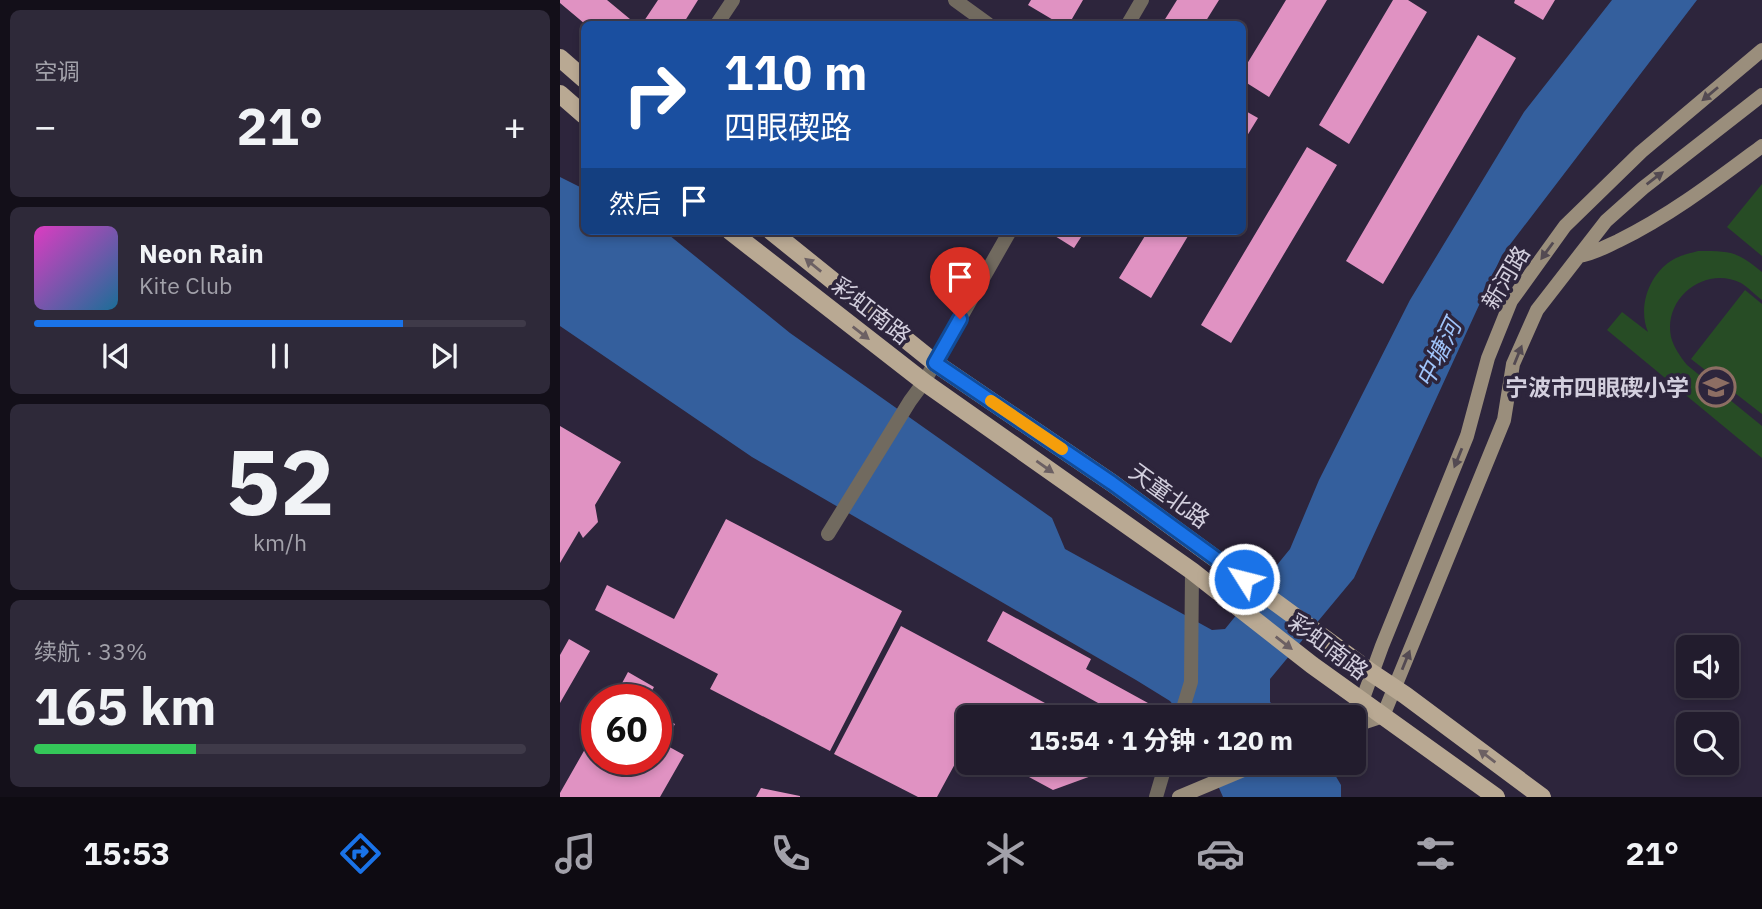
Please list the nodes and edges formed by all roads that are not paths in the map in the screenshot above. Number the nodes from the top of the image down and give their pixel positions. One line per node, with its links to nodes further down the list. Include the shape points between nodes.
1 (733, 0): 4 (street)
2 (955, 0): 5 (street)
3 (1142, 0): 6 (street)
4 (719, 21)
5 (984, 21)
6 (1130, 21)
7 (1762, 50): 22 (main road, 新河路, one-way to 22, via 1641,152 1565,226 1511,301 1488,358 1467,436)
8 (560, 58): 9 (main road)
9 (581, 76)
10 (560, 94): 12 (main road)
11 (1762, 95): 17 (main road, 新河路, one-way to 11, via 1606,221 1643,188)
12 (581, 112)
13 (1762, 146): 17 (main road, via 1641,230)
14 (735, 235): 19 (main road, 彩虹南路, one-way to 19)
15 (776, 235): 18 (main road, 天童北路, one-way to 15)
16 (1008, 235): 18 (street)
17 (1579, 256): 23 (main road, 新河路, one-way to 17, via 1504,420 1513,364 1537,310)
18 (935, 363): 19 (street); 22 (main road, 天童北路, via 1112,483)
19 (924, 382): 20 (street); 21 (main road, 彩虹南路, one-way to 21)
20 (828, 534)
21 (1192, 571): 24 (main road, 彩虹南路, one-way to 24); 25 (street, via 1191,682)
22 (1372, 673): 23 (main road, 天童北路); 24 (main road, 新河路)
23 (1395, 688): 27 (main road, 新河路); 34 (main road, 天童北路, one-way to 23)
24 (1362, 701): 26 (main road, 新河路); 27 (main road, 彩虹南路)
25 (1184, 705)
26 (1359, 705)
27 (1383, 716): 28 (main road); 33 (main road, 彩虹南路)
28 (1366, 722)
29 (1162, 775): 31 (street)
30 (1231, 775): 32 (main road)
31 (1156, 797)
32 (1179, 797)
33 (1496, 797)
34 (1542, 797)

